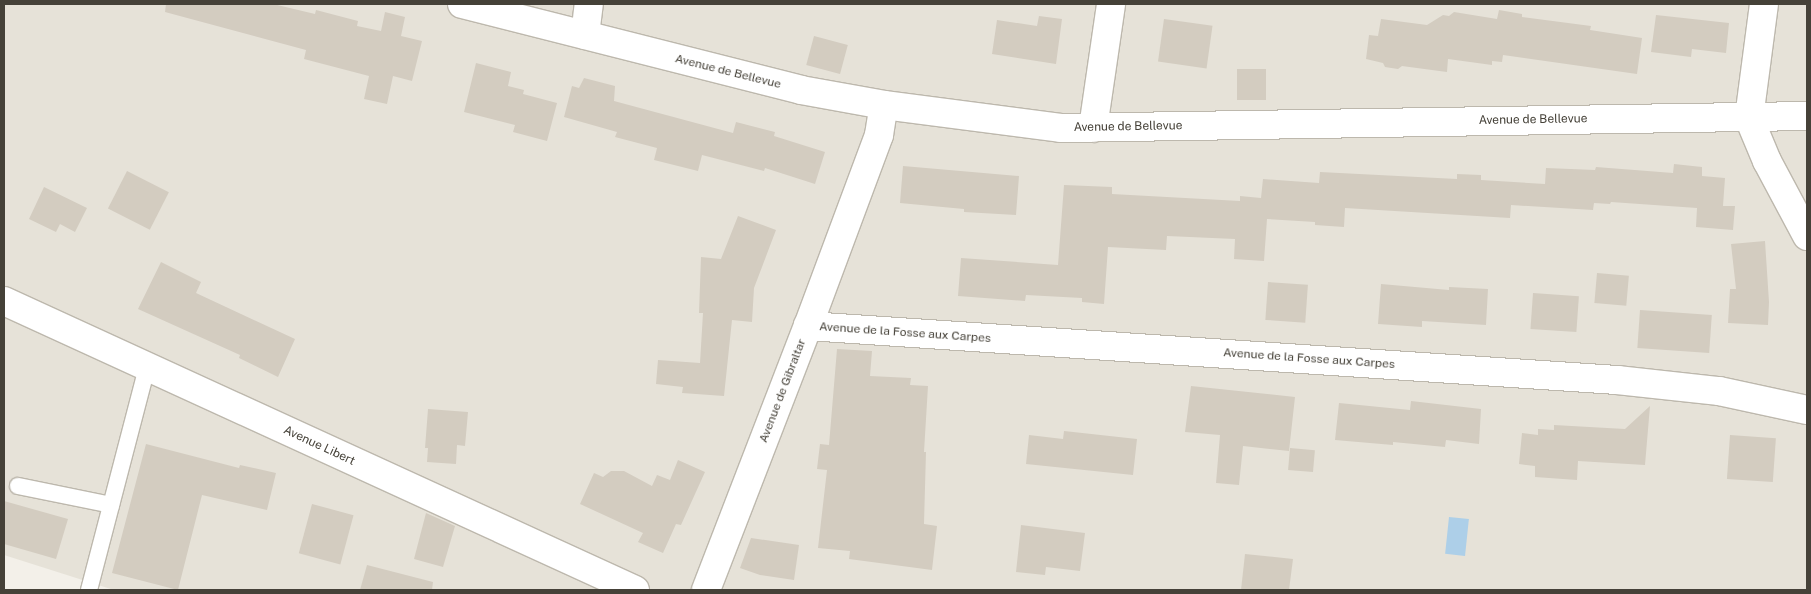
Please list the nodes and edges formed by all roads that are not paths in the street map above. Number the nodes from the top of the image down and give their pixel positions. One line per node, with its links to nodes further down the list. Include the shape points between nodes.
1 (462, 4): 5 (street, Avenue de Bellevue)
2 (590, 4): 5 (street)
3 (1111, 4): 9 (street)
4 (1764, 4): 8 (street)
5 (585, 35): 6 (street, Avenue de Bellevue, via 801,90)
6 (884, 105): 9 (street, Avenue de Bellevue, via 1061,128); 12 (street, Avenue de Gibraltar, via 878,135)
7 (1807, 116): 8 (street, Avenue de Bellevue)
8 (1749, 118): 9 (street, Avenue de Bellevue); 10 (street, via 1767,161)
9 (1093, 128)
10 (1807, 236)
11 (4, 301): 13 (street, Avenue Libert)
12 (808, 326): 14 (street, Avenue de la Fosse aux Carpes, via 1617,380 1719,391); 19 (street, Avenue de Gibraltar)
13 (148, 367): 16 (lane); 18 (street, Avenue Libert)
14 (1807, 410)
15 (18, 486): 16 (lane)
16 (111, 505): 17 (lane)
17 (89, 590)
18 (635, 590)
19 (706, 590)

